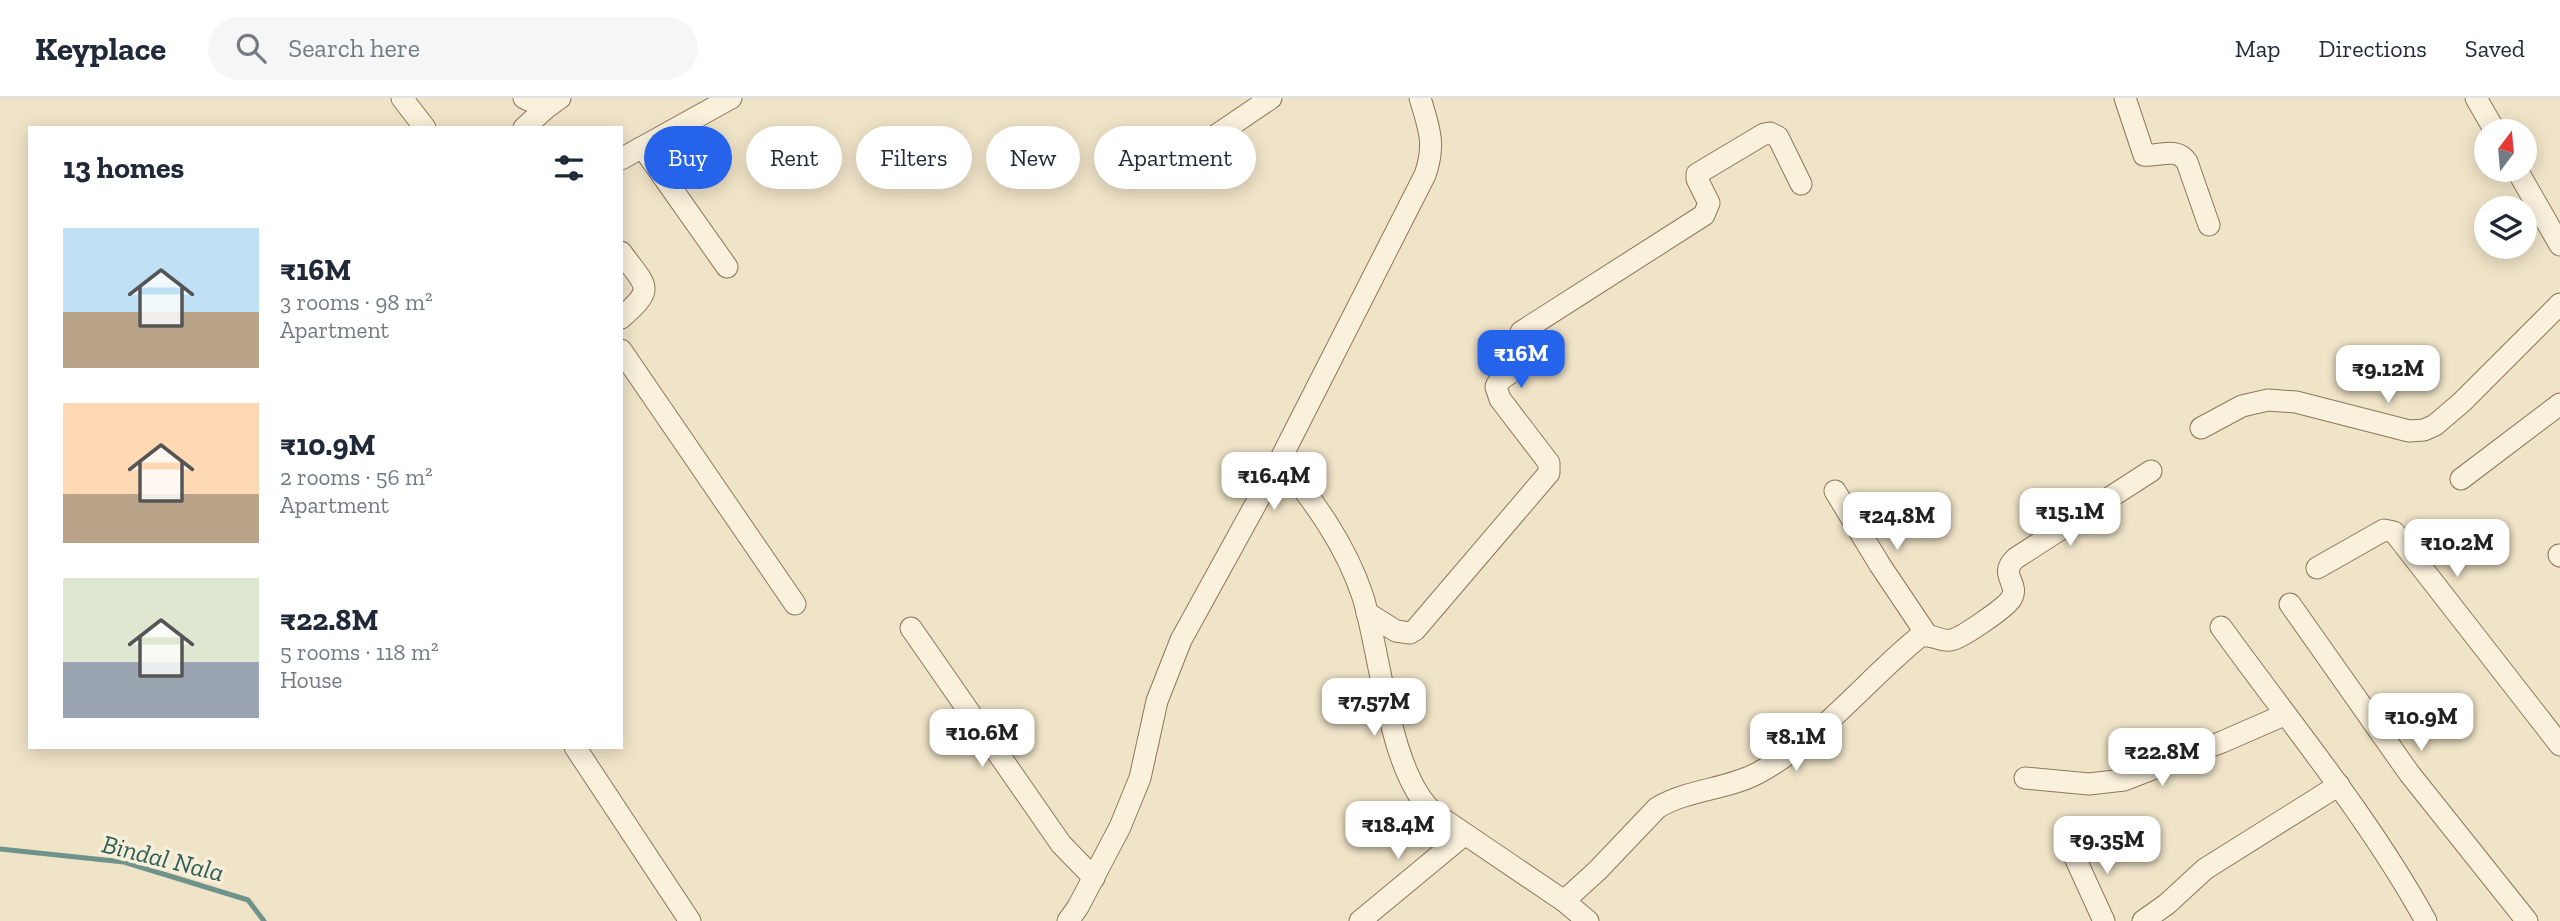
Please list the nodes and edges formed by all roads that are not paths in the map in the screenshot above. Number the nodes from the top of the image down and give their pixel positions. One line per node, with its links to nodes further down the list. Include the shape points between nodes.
1 (402, 98): 10 (street)
2 (524, 98): 8 (street)
3 (731, 98): 13 (street)
4 (1271, 98): 12 (street)
5 (1420, 98): 26 (street, via 1432,146 1425,175)
6 (2125, 98): 17 (street, via 2144,155 2172,152 2183,156)
7 (2476, 98): 9 (street)
8 (553, 103): 11 (street)
9 (2488, 119)
10 (423, 126)
11 (526, 126)
12 (1230, 126)
13 (643, 148): 14 (street); 20 (street)
14 (623, 158)
15 (2525, 182): 18 (street)
16 (1801, 184): 33 (street, via 1778,136 1764,134 1698,174 1709,203 1704,215 1521,332 1521,360 1496,387 1500,399 1549,463 1549,473 1415,630 1396,631)
17 (2209, 225)
18 (2557, 233)
19 (623, 255): 22 (street, via 645,292)
20 (727, 267)
21 (2560, 304): 25 (street, via 2462,402 2424,430 2409,431 2296,402 2267,400 2242,406)
22 (623, 316)
23 (623, 353): 31 (street)
24 (2560, 404): 28 (street)
25 (2201, 428)
26 (1280, 460): 33 (street, via 1312,498 1338,540); 44 (street, via 1181,640 1157,701 1140,778)
27 (2151, 471): 36 (street, via 2016,558 2007,574 2014,587 2012,596 1997,610 1957,638)
28 (2461, 479)
29 (1835, 491): 36 (street)
30 (2317, 568): 38 (street, via 2384,530 2394,532)
31 (795, 604)
32 (2290, 604): 53 (street, via 2409,773)
33 (1367, 613): 42 (street, via 1411,786 1425,806)
34 (2221, 627): 37 (street)
35 (911, 628): 44 (street, via 1061,844)
36 (1927, 635): 45 (street, via 1912,643 1835,716 1776,762 1728,786 1657,808)
37 (2284, 715): 40 (street, via 2124,780 2089,784); 41 (street)
38 (2560, 745)
39 (576, 749): 46 (street)
40 (2025, 778)
41 (2339, 785): 51 (street, via 2205,869); 52 (street)
42 (1464, 835): 45 (street); 48 (street)
43 (2071, 849): 50 (street)
44 (1094, 878): 47 (street)
45 (1564, 901): 49 (street)
46 (690, 921)
47 (1068, 921)
48 (1360, 921)
49 (1588, 921)
50 (2104, 921)
51 (2143, 921)
52 (2426, 921)
53 (2527, 921)

